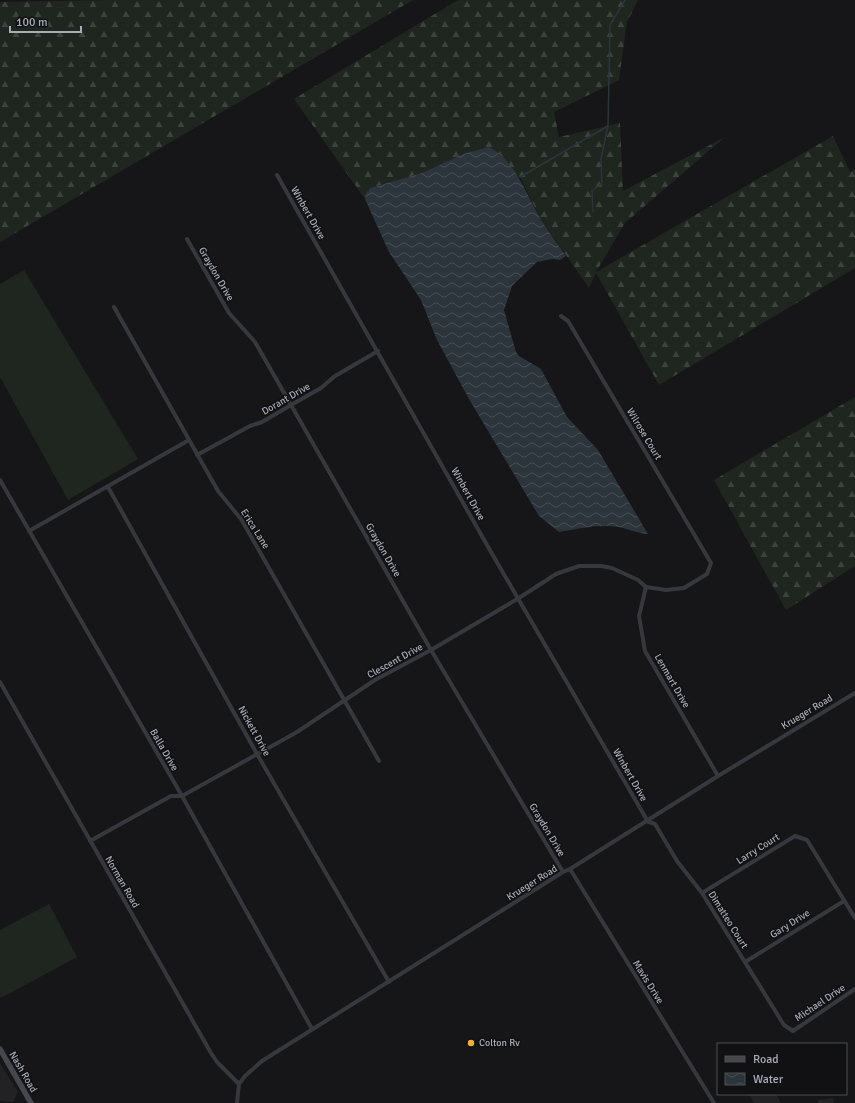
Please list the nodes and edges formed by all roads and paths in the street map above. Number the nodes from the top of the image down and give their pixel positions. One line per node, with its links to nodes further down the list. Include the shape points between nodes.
1 (278, 175): 5 (street, Winbert Drive)
2 (187, 240): 6 (street, Graydon Drive, via 229,312 255,342)
3 (114, 307): 7 (street, Erica Lane)
4 (561, 316): 12 (street, Wilrose Court, via 568,321)
5 (378, 351): 6 (street, Dorant Drive); 14 (street, Winbert Drive)
6 (291, 406): 8 (street, Dorant Drive); 15 (street, Graydon Drive)
7 (189, 440): 8 (street, Erica Lane); 10 (street)
8 (197, 455): 18 (street, Erica Lane, via 218,491 241,519)
9 (0, 480): 11 (street, Balla Drive)
10 (108, 486): 11 (street); 19 (street, Nickett Drive)
11 (29, 531): 22 (street, Balla Drive)
12 (712, 563): 13 (street, Clescent Drive, via 706,574 684,588 666,590)
13 (646, 587): 14 (street, Clescent Drive, via 638,580 612,568 579,566 556,574); 21 (street, Lenmart Drive, via 639,616 645,651)
14 (519, 598): 15 (street, Clescent Drive); 23 (street, Winbert Drive)
15 (431, 650): 18 (street, Clescent Drive, via 375,680); 26 (street, Graydon Drive)
16 (0, 682): 24 (street, Norman Road)
17 (855, 693): 21 (street, Krueger Road)
18 (345, 700): 19 (street, Clescent Drive, via 297,732); 20 (street, Erica Lane)
19 (257, 754): 22 (street, Clescent Drive); 31 (street, Nickett Drive)
20 (379, 761)
21 (718, 776): 23 (street, Krueger Road)
22 (182, 796): 24 (street, Clescent Drive, via 171,796); 33 (street, Balla Drive)
23 (647, 820): 25 (street, Krueger Road); 27 (street, Dimatteo Court, via 655,824 677,861)
24 (90, 841): 36 (street, Norman Road, via 211,1053)
25 (570, 869): 26 (street, Krueger Road); 39 (street, Mavis Drive)
26 (563, 872): 31 (street, Krueger Road)
27 (702, 893): 28 (street, Larry Court, via 795,836 807,840); 30 (street, Dimatteo Court)
28 (844, 900): 29 (street, Larry Court); 30 (street, Gary Drive)
29 (855, 918)
30 (745, 962): 34 (street, Dimatteo Court, via 784,1025)
31 (389, 982): 33 (street, Krueger Road)
32 (855, 989): 34 (street, Michael Drive)
33 (312, 1029): 36 (street, Krueger Road, via 262,1061)
34 (793, 1031)
35 (0, 1049): 37 (main road, Nash Road)
36 (239, 1084): 38 (street)
37 (31, 1103)
38 (237, 1103)
39 (714, 1103)

